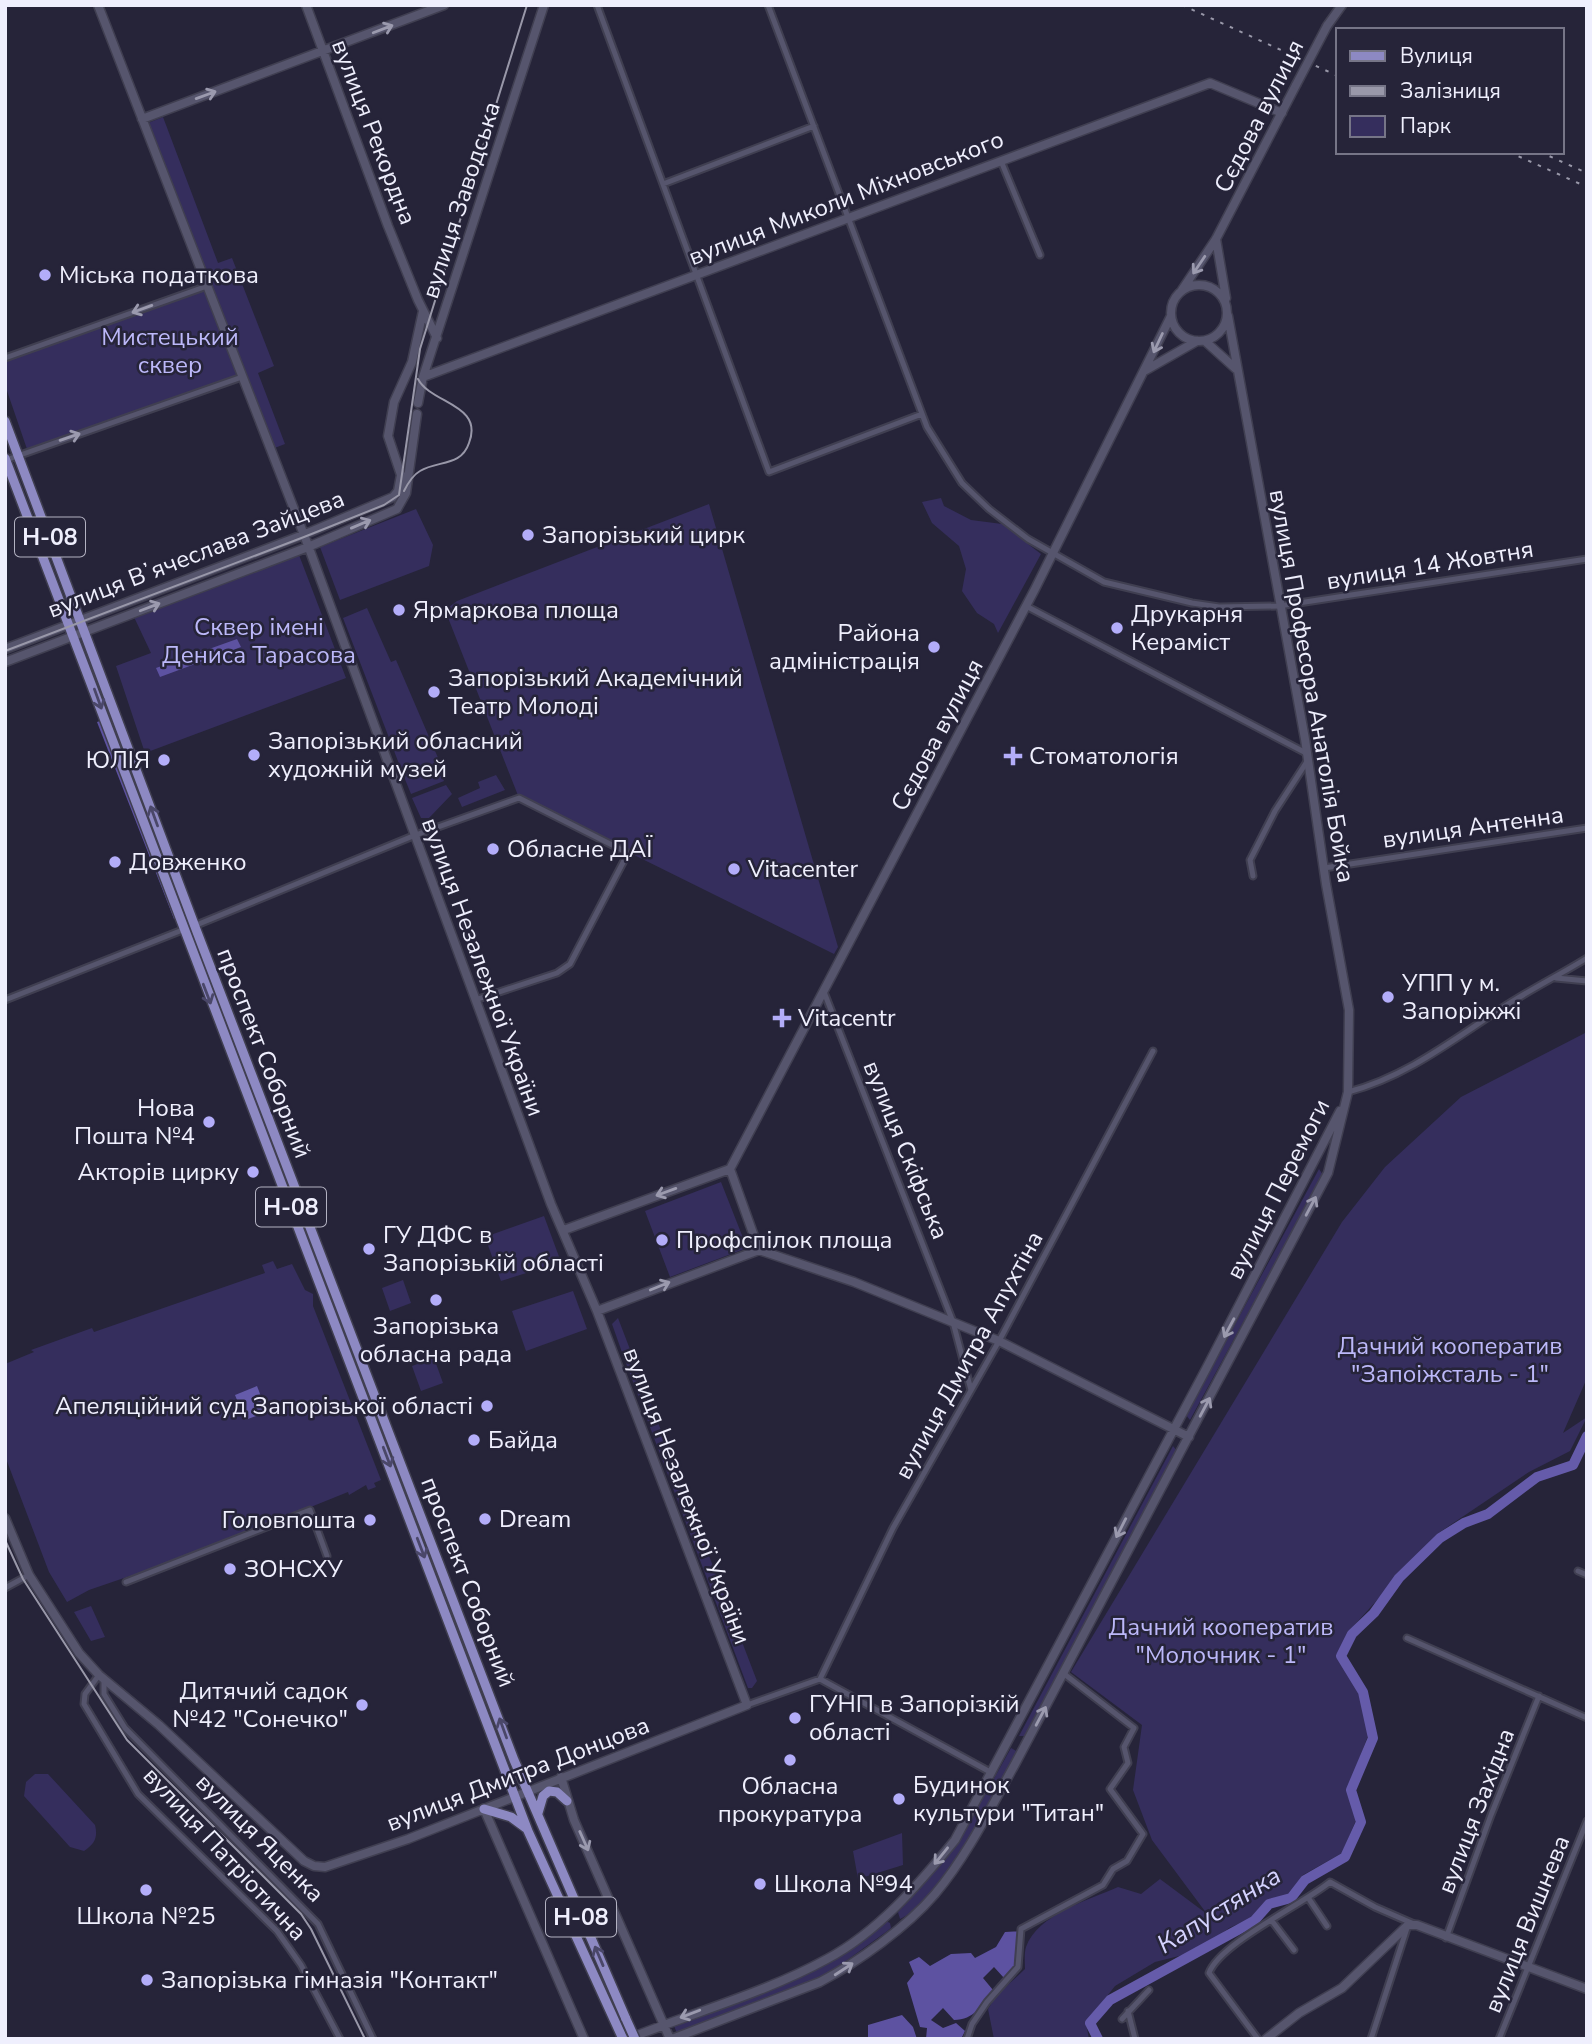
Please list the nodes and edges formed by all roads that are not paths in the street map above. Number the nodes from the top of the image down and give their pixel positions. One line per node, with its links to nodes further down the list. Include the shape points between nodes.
1 (98, 5): 10 (street, вулиця Незалежної України)
2 (306, 5): 8 (street, вулиця Рекордна)
3 (444, 5): 8 (street, one-way to 3)
4 (597, 5): 13 (street)
5 (768, 5): 11 (street, вулиця 14 Жовтня)
6 (544, 7): 23 (street, вулиця Заводська)
7 (1338, 7): 9 (street, Сєдова вулиця, bridge)
8 (323, 52): 10 (street, one-way to 8); 20 (street, вулиця Рекордна)
9 (1282, 113): 12 (street, вулиця Миколи Міхновського, via 1210,83); 15 (street, Сєдова вулиця)
10 (142, 119): 18 (street, вулиця Незалежної України)
11 (814, 126): 13 (street); 14 (street, вулиця 14 Жовтня)
12 (1000, 160): 14 (street, вулиця Миколи Міхновського); 16 (street)
13 (663, 184): 17 (street)
14 (849, 218): 17 (street, вулиця Миколи Міхновського); 32 (street, вулиця 14 Жовтня)
15 (1216, 239): 19 (street, Сєдова вулиця, one-way to 19); 21 (street)
16 (1040, 255)
17 (696, 275): 29 (street, вулиця Миколи Міхновського); 32 (street, via 769,472)
18 (207, 286): 25 (street, one-way to 25); 28 (street, вулиця Незалежної України)
19 (1182, 290): 21 (street, via 1210,287 1218,292); 22 (street)
20 (423, 311): 23 (street, вулиця Рекордна); 36 (street, via 388,436)
21 (1227, 312): 24 (street, via 1221,332); 26 (street, вулиця Професора Анатолія Бойка)
22 (1171, 316): 24 (street, via 1179,333); 27 (street, Сєдова вулиця, one-way to 27)
23 (437, 338): 29 (street, вулиця Заводська)
24 (1201, 341): 26 (street); 27 (street)
25 (5, 358)
26 (1236, 369): 42 (street, вулиця Професора Анатолія Бойка)
27 (1146, 370): 39 (street, Сєдова вулиця)
28 (242, 377): 34 (street, one-way to 28); 37 (street, вулиця Незалежної України)
29 (423, 377): 30 (street, вулиця Заводська)
30 (418, 403)
31 (416, 414): 36 (street)
32 (922, 414): 39 (street, вулиця 14 Жовтня, via 962,483 989,509)
33 (6, 424): 34 (main road, проспект Соборний / Н-08)
34 (19, 455): 35 (street); 43 (main road, проспект Соборний / Н-08)
35 (6, 459): 44 (main road, проспект Соборний / Н-08)
36 (402, 492): 37 (street, вулиця Вʼячеслава Зайцева); 38 (street, вулиця Вʼячеслава Зайцева, one-way to 36, via 397,509)
37 (303, 535): 38 (street, вулиця Незалежної України); 43 (street, вулиця Вʼячеслава Зайцева)
38 (308, 547): 45 (street, вулиця Вʼячеслава Зайцева, one-way to 38); 51 (street, вулиця Незалежної України)
39 (1053, 555): 41 (street, Сєдова вулиця); 42 (street, вулиця 14 Жовтня, via 1104,582 1192,603)
40 (1587, 559): 42 (street, вулиця 14 Жовтня)
41 (1026, 606): 49 (street); 59 (street, Сєдова вулиця)
42 (1279, 606): 49 (street, вулиця Професора Анатолія Бойка)
43 (81, 618): 44 (street, вулиця Вʼячеслава Зайцева); 45 (main road, проспект Соборний / Н-08)
44 (69, 623): 46 (main road, проспект Соборний / Н-08); 47 (street, вулиця Вʼячеслава Зайцева)
45 (86, 632): 46 (street, вулиця Вʼячеслава Зайцева); 54 (main road, проспект Соборний / Н-08, one-way to 45)
46 (74, 635): 48 (street, вулиця Вʼячеслава Зайцева); 55 (main road, проспект Соборний / Н-08, one-way to 55)
47 (5, 649)
48 (5, 662)
49 (1308, 757): 52 (street, вулиця Професора Анатолія Бойка); 53 (street, via 1250,860)
50 (1587, 828): 52 (street, вулиця Антенна)
51 (413, 836): 54 (street); 61 (street, вулиця Незалежної України); 61 (street, via 519,798 628,853 570,964 557,973)
52 (1324, 868): 63 (street, вулиця Професора Анатолія Бойка, via 1349,1010)
53 (1253, 876)
54 (194, 926): 55 (street); 67 (main road, проспект Соборний / Н-08)
55 (183, 930): 60 (street); 68 (main road, проспект Соборний / Н-08, one-way to 68)
56 (1587, 958): 57 (street)
57 (1556, 978): 58 (street); 63 (street, via 1420,1063 1378,1084)
58 (1587, 981)
59 (824, 992): 64 (street, Сєдова вулиця); 70 (street, вулиця Скіфська)
60 (5, 1000)
61 (474, 1000): 65 (street, вулиця Незалежної України)
62 (1153, 1051): 71 (street, вулиця Дмитра Апухтіна)
63 (1348, 1092): 73 (street, вулиця Перемоги, one-way to 73, via 1314,1166); 74 (street, вулиця Перемоги, one-way to 63, via 1328,1173)
64 (730, 1169): 65 (street, one-way to 65); 66 (street)
65 (564, 1230): 69 (street, вулиця Незалежної України)
66 (759, 1250): 69 (street, one-way to 66); 70 (street)
67 (335, 1293): 68 (main road); 75 (main road, проспект Соборний / Н-08)
68 (332, 1311): 76 (main road, проспект Соборний / Н-08, one-way to 76)
69 (597, 1311): 89 (street, вулиця Незалежної України)
70 (953, 1322): 71 (street); 72 (street, вулиця Скіфська)
71 (999, 1341): 72 (street, вулиця Дмитра Апухтіна); 73 (street)
72 (971, 1390): 87 (street, вулиця Дмитра Апухтіна, via 893,1528)
73 (1174, 1430): 74 (street); 91 (street, вулиця Перемоги, one-way to 91)
74 (1188, 1437): 85 (street, вулиця Перемоги)
75 (408, 1481): 76 (main road); 95 (main road, проспект Соборний / Н-08, one-way to 75)
76 (397, 1485): 97 (main road, проспект Соборний / Н-08, one-way to 97)
77 (5, 1518): 80 (street)
78 (327, 1556): 82 (street, via 310,1510)
79 (1578, 1571): 81 (street)
80 (29, 1575): 83 (street); 86 (street, via 79,1653)
81 (1587, 1576)
82 (126, 1582)
83 (5, 1588)
84 (1407, 1638): 88 (street)
85 (1063, 1673): 92 (street, вулиця Перемоги, one-way to 85); 124 (street, via 1134,1728 1124,1747 1128,1763 1111,1789 1143,1834 1127,1861 1113,1869 1103,1885 1021,1929 1018,1967 987,2002)
86 (102, 1677): 99 (street, вулиця Дмитра Донцова, via 314,1866 325,1867); 118 (street, вулиця Патріотична, via 85,1694 84,1704 138,1794 277,1931 301,1965); 119 (street, вулиця Яценка, via 104,1694 125,1728 318,1924)
87 (820, 1679): 89 (street, вулиця Дмитра Донцова); 93 (street)
88 (1539, 1696): 90 (street); 109 (street, вулиця Західна)
89 (747, 1705): 94 (street, вулиця Дмитра Донцова)
90 (1587, 1718)
91 (1011, 1738): 92 (street); 93 (street, вулиця Перемоги)
92 (1025, 1745): 106 (street, вулиця Перемоги, via 958,1862 934,1895)
93 (992, 1773): 104 (street, вулиця Перемоги, one-way to 104, via 955,1840)
94 (561, 1777): 95 (street, вулиця Дмитра Донцова); 96 (street); 98 (street)
95 (527, 1791): 97 (street, вулиця Дмитра Донцова); 100 (main road, проспект Соборний / Н-08)
96 (549, 1791): 98 (main road); 100 (main road)
97 (515, 1797): 99 (street, вулиця Дмитра Донцова); 102 (main road, проспект Соборний / Н-08)
98 (568, 1801): 117 (street, one-way to 117)
99 (484, 1809): 102 (main road, via 511,1817); 120 (street)
100 (537, 1815): 116 (main road, Н-08, one-way to 100)
101 (1587, 1821): 111 (street, вулиця Вишнева)
102 (528, 1831): 116 (main road, Н-08)
103 (1309, 1899): 105 (street); 107 (street); 108 (street, via 1331,1882)
104 (888, 1912): 106 (street); 117 (street, вулиця Перемоги, one-way to 117, via 828,1959)
105 (1272, 1921): 110 (street); 126 (street, via 1228,1949 1213,1962 1209,1973)
106 (899, 1926): 123 (street, вулиця Перемоги, one-way to 106, via 820,1982)
107 (1327, 1926)
108 (1416, 1926): 109 (street); 127 (street, via 1342,1989); 128 (street)
109 (1446, 1938): 111 (street)
110 (1294, 1950)
111 (1528, 1967): 112 (street); 129 (street, вулиця Вишнева)
112 (1587, 1989)
113 (1149, 1990): 114 (street)
114 (1128, 2011): 115 (street); 125 (street)
115 (1122, 2019)
116 (621, 2021): 121 (main road, Н-08); 122 (main road, Н-08, bridge)
117 (665, 2024): 121 (street, вулиця Перемоги); 123 (street)
118 (340, 2039)
119 (373, 2039)
120 (584, 2039)
121 (626, 2039)
122 (635, 2039)
123 (671, 2039)
124 (967, 2039)
125 (1135, 2039)
126 (1258, 2039)
127 (1266, 2039)
128 (1371, 2039)
129 (1499, 2039)

